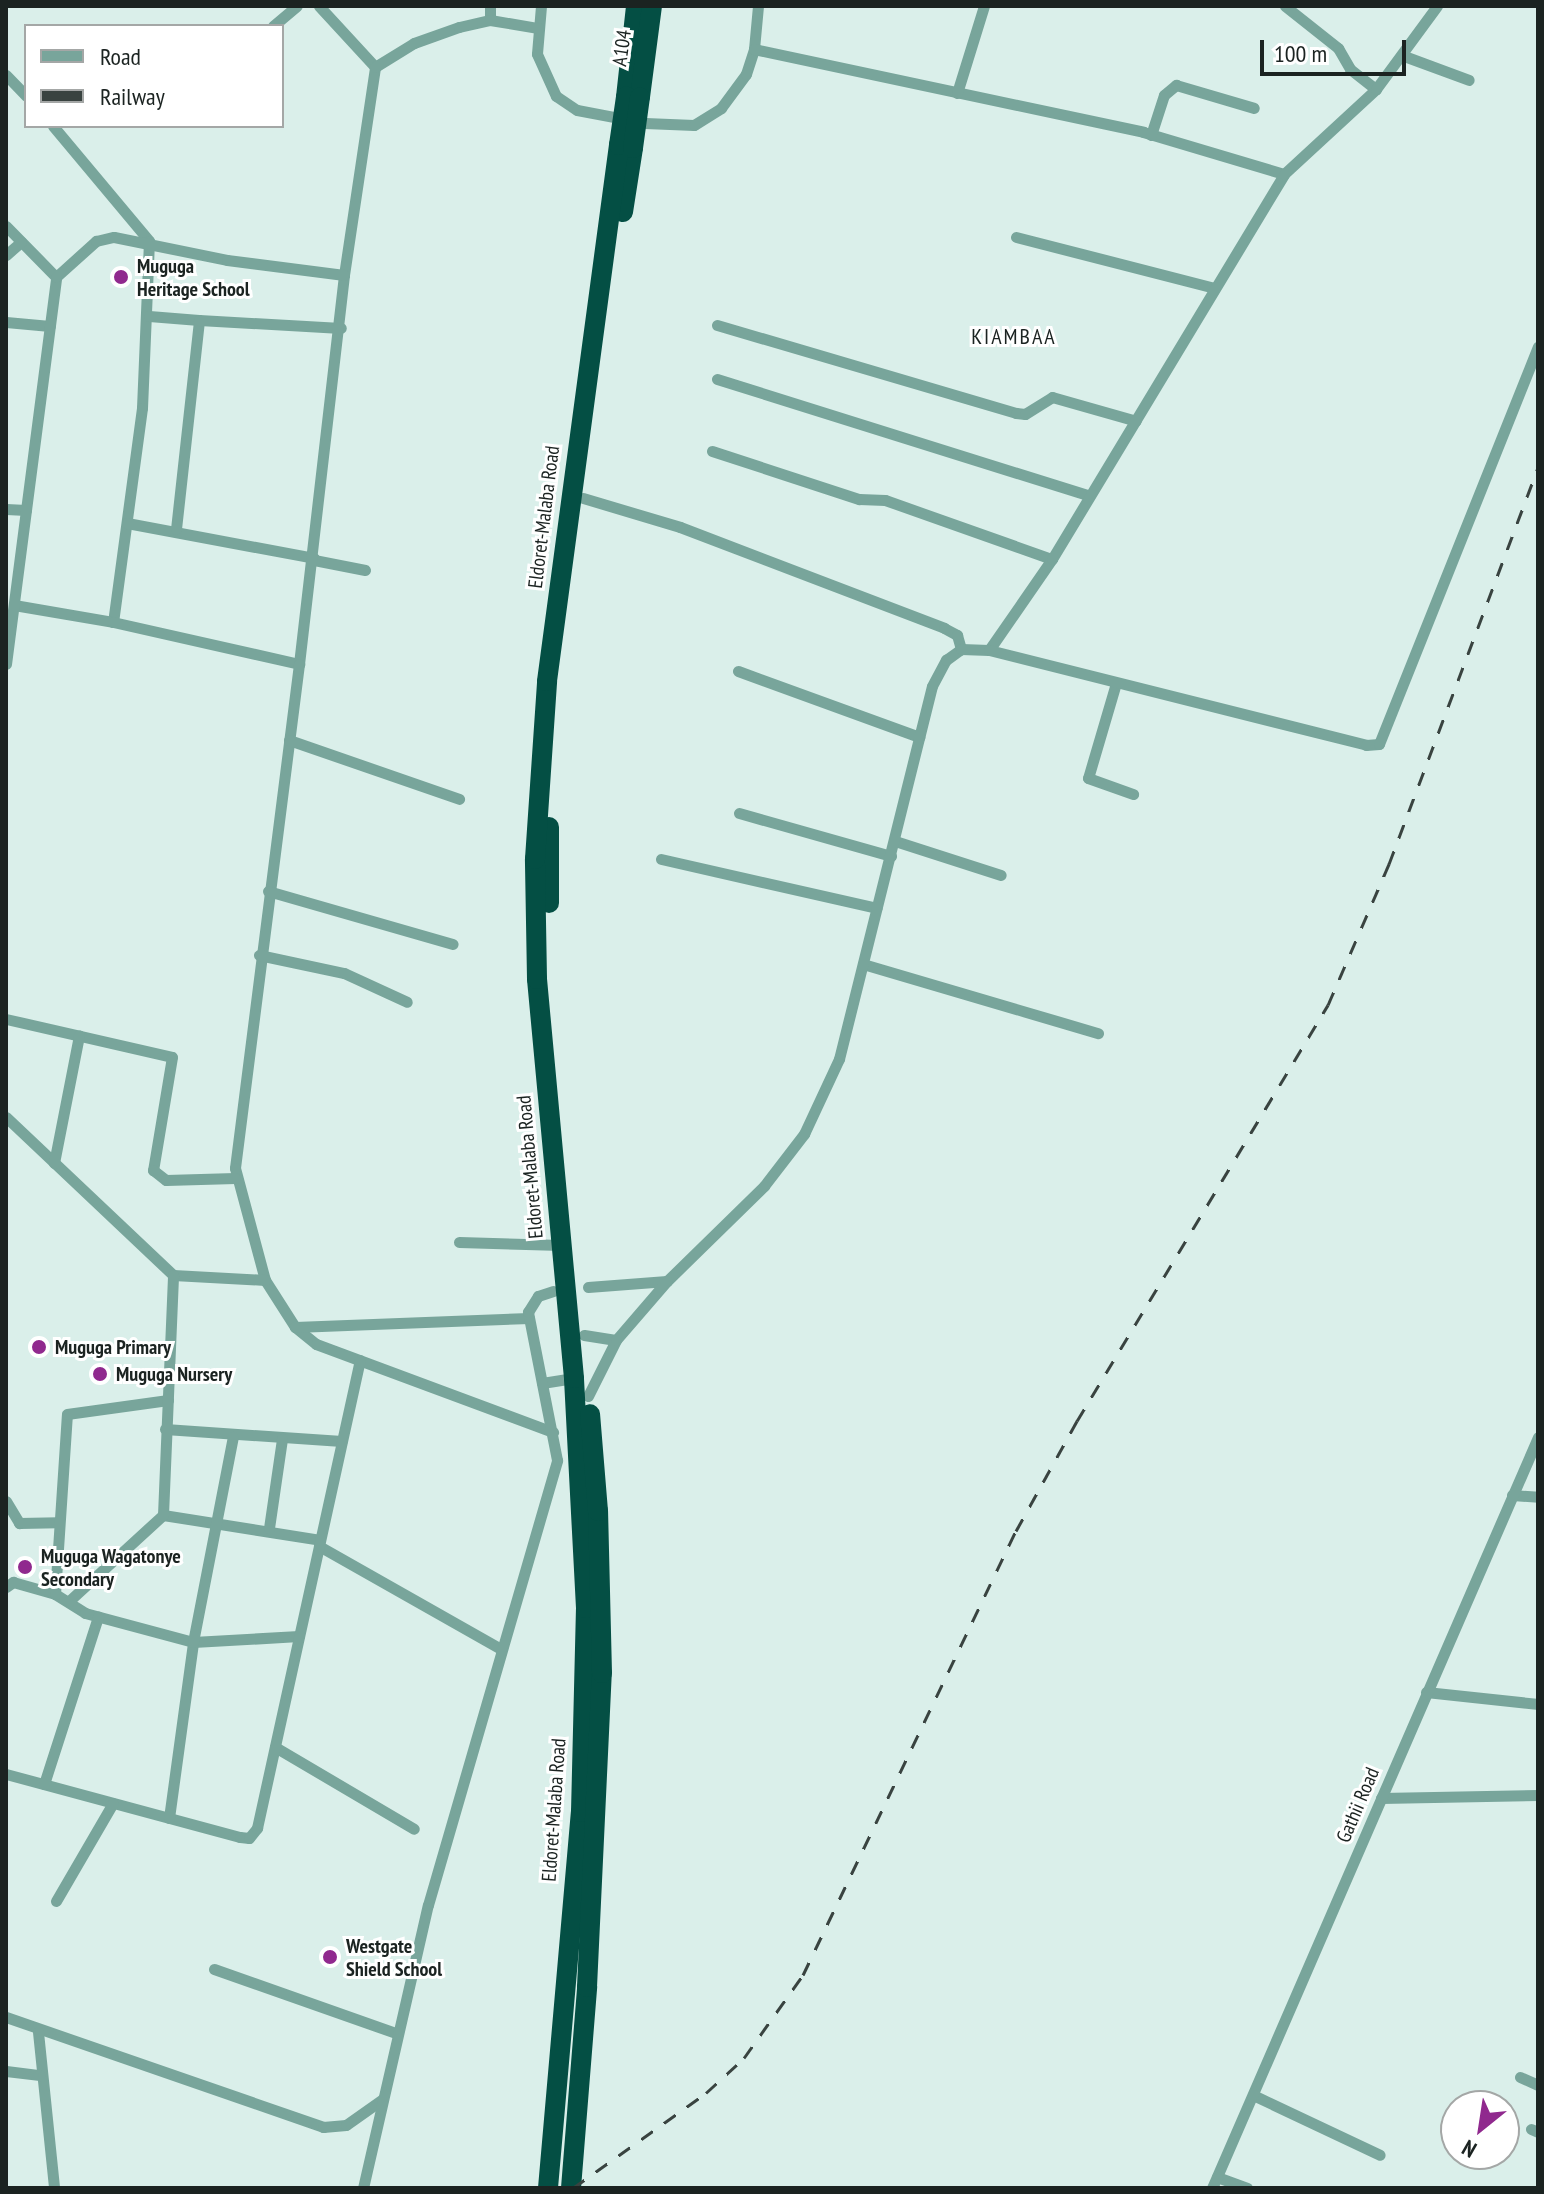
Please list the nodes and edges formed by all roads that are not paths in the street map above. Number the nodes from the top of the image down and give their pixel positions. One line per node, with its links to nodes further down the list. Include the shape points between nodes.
1 (297, 6): 12 (street)
2 (319, 6): 16 (street)
3 (490, 6): 11 (street)
4 (541, 6): 13 (street)
5 (636, 6): 22 (highway)
6 (652, 6): 22 (highway, A104)
7 (758, 6): 14 (street)
8 (984, 6): 20 (street)
9 (1285, 6): 19 (street, via 1338,48 1350,69)
10 (1437, 6): 15 (street)
11 (490, 20): 13 (street); 16 (street, via 414,43)
12 (275, 24)
13 (538, 28): 14 (street, via 542,73 556,96 577,110 645,123 694,125 721,108 746,74)
14 (754, 49): 20 (street)
15 (1404, 56): 18 (street); 19 (street)
16 (375, 67): 33 (street)
17 (6, 75): 21 (street)
18 (1469, 80)
19 (1376, 89): 27 (street)
20 (957, 93): 25 (street)
21 (24, 94)
22 (633, 97): 26 (highway, bridge)
23 (1254, 108): 25 (street, via 1176,85 1166,90)
24 (55, 128): 30 (street)
25 (1151, 135): 27 (street)
26 (626, 146): 47 (highway, Eldoret-Malaba Road); 85 (highway, Eldoret-Malaba Road, via 539,754 537,979)
27 (1284, 174): 35 (street)
28 (6, 226): 31 (street)
29 (1016, 237): 35 (street)
30 (149, 241): 33 (street, via 227,260); 34 (street, via 104,238); 36 (street)
31 (21, 242): 32 (street); 34 (street)
32 (6, 255)
33 (344, 275): 41 (street)
34 (56, 277): 40 (street)
35 (1214, 288): 44 (street)
36 (149, 316): 37 (street); 50 (street)
37 (199, 320): 41 (street); 51 (street)
38 (6, 322): 40 (street)
39 (717, 325): 44 (street, via 1016,413 1025,414 1052,397)
40 (50, 326): 49 (street)
41 (341, 328): 52 (street)
42 (1538, 347): 62 (street, via 1379,744)
43 (717, 379): 46 (street)
44 (1136, 421): 46 (street)
45 (712, 451): 53 (street, via 859,499 885,500)
46 (1088, 495): 53 (street)
47 (583, 498): 57 (street, via 680,527 930,622 952,631); 93 (highway, Eldoret-Malaba Road, via 554,724 549,860 559,1101)
48 (6, 509): 49 (street)
49 (26, 510): 55 (street)
50 (127, 523): 51 (street); 56 (street)
51 (176, 529): 52 (street)
52 (314, 559): 54 (street); 60 (street)
53 (1052, 559): 58 (street)
54 (365, 570)
55 (14, 605): 56 (street); 59 (street)
56 (113, 622): 60 (street)
57 (961, 649): 58 (street); 63 (street, via 938,671)
58 (989, 650): 62 (street)
59 (6, 664)
60 (299, 664): 64 (street)
61 (738, 671): 63 (street)
62 (1116, 683): 65 (street, via 1088,778)
63 (919, 737): 68 (street)
64 (289, 740): 66 (street); 72 (street)
65 (1133, 794)
66 (459, 799)
67 (739, 813): 69 (street)
68 (895, 841): 69 (street); 71 (street)
69 (891, 856): 73 (street)
70 (661, 859): 73 (street)
71 (1001, 875)
72 (268, 891): 74 (street); 75 (street)
73 (877, 908): 76 (street)
74 (453, 944)
75 (259, 955): 77 (street, via 344,973); 83 (street)
76 (863, 964): 79 (street); 88 (street, via 839,1059 804,1134 764,1186)
77 (407, 1002)
78 (6, 1019): 80 (street)
79 (1098, 1033)
80 (79, 1035): 82 (street); 83 (street, via 174,1060 154,1159 158,1178)
81 (6, 1117): 82 (street)
82 (54, 1163): 86 (street)
83 (235, 1178): 87 (street)
84 (459, 1242): 85 (street)
85 (561, 1245): 96 (highway, Eldoret-Malaba Road)
86 (173, 1275): 87 (street); 99 (street)
87 (265, 1280): 92 (street)
88 (667, 1281): 89 (street); 94 (street)
89 (588, 1287)
90 (553, 1291): 91 (street, via 538,1296)
91 (529, 1318): 92 (street); 97 (street)
92 (295, 1327): 95 (street, via 316,1344)
93 (584, 1335): 94 (street); 98 (highway, Eldoret-Malaba Road)
94 (616, 1340): 98 (street)
95 (360, 1360): 101 (street); 105 (street)
96 (574, 1378): 97 (street); 149 (highway, Eldoret-Malaba Road, via 586,1675 581,1812)
97 (542, 1383): 101 (street)
98 (588, 1396): 145 (highway, Eldoret-Malaba Road, via 598,1511 602,1673 588,1972)
99 (168, 1400): 100 (street); 110 (street, via 67,1414)
100 (165, 1429): 102 (street); 109 (street)
101 (553, 1432): 122 (street, via 557,1460)
102 (233, 1437): 104 (street); 113 (street)
103 (1538, 1437): 106 (street, Gathii Road)
104 (282, 1439): 105 (street); 114 (street)
105 (342, 1441): 115 (street)
106 (1512, 1495): 107 (street); 123 (street, Gathii Road)
107 (1538, 1497)
108 (6, 1501): 111 (street)
109 (163, 1515): 113 (street); 118 (street)
110 (58, 1522): 111 (street); 117 (street)
111 (19, 1523): 112 (street)
112 (6, 1525)
113 (215, 1525): 114 (street); 121 (street)
114 (269, 1528): 115 (street)
115 (320, 1543): 120 (street); 122 (street)
116 (6, 1587): 117 (street, via 13,1582)
117 (55, 1594): 118 (street)
118 (69, 1601): 119 (street)
119 (98, 1617): 121 (street); 127 (street)
120 (299, 1636): 121 (street); 125 (street)
121 (193, 1642): 131 (street)
122 (501, 1649): 137 (street)
123 (1426, 1692): 124 (street); 129 (street, Gathii Road)
124 (1538, 1704)
125 (275, 1747): 131 (street, via 257,1828 249,1838); 132 (street)
126 (6, 1774): 127 (street)
127 (44, 1784): 130 (street)
128 (1538, 1795): 129 (street)
129 (1381, 1798): 142 (street, Gathii Road)
130 (113, 1803): 131 (street); 133 (street)
131 (169, 1818)
132 (414, 1829)
133 (56, 1901)
134 (214, 1969): 137 (street)
135 (6, 2017): 136 (street)
136 (38, 2032): 139 (street); 143 (street, via 323,2127 346,2125)
137 (396, 2033): 143 (street)
138 (6, 2071): 139 (street)
139 (40, 2075): 147 (street)
140 (1520, 2077): 141 (street)
141 (1538, 2085)
142 (1253, 2095): 144 (street); 146 (street, Gathii Road)
143 (383, 2099): 148 (street)
144 (1380, 2155)
145 (571, 2181)
146 (1215, 2182): 150 (street)
147 (54, 2188)
148 (363, 2188)
149 (548, 2188)
150 (1247, 2188)

